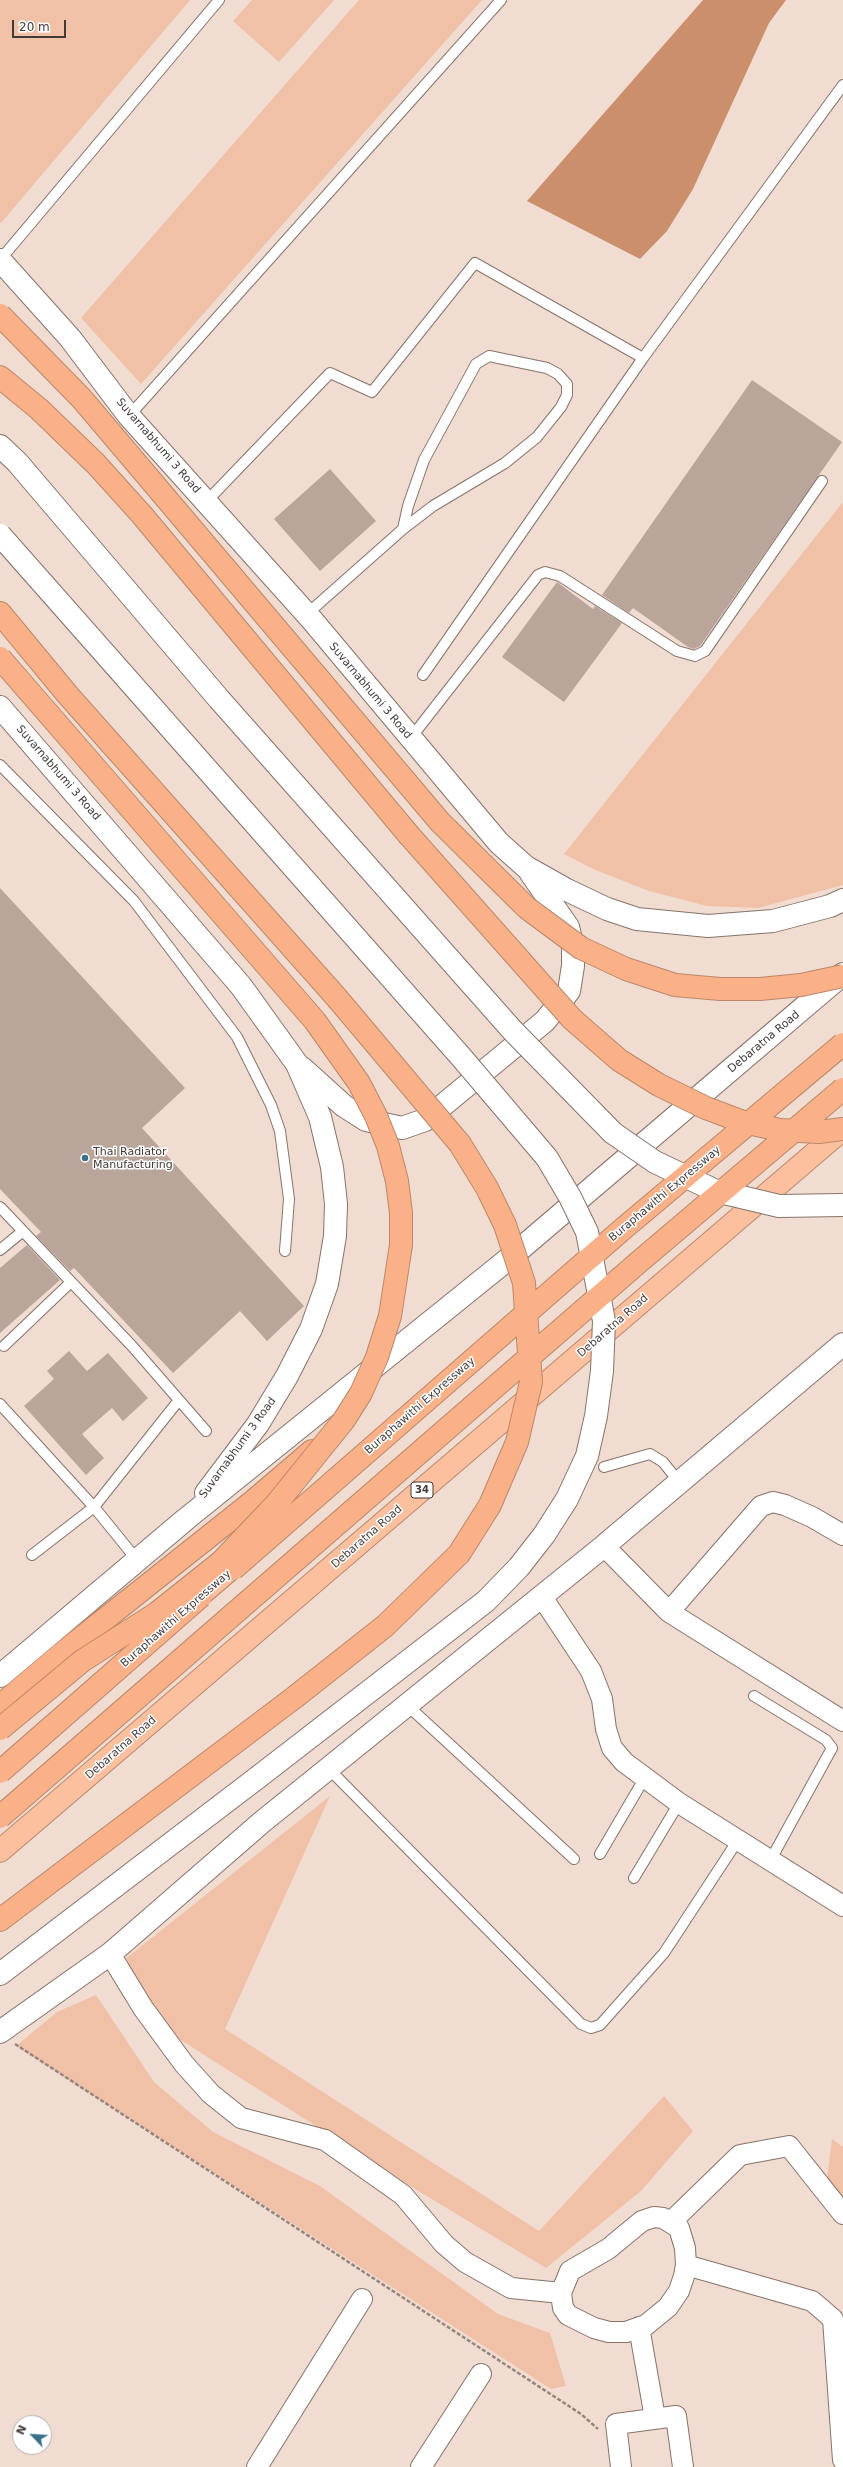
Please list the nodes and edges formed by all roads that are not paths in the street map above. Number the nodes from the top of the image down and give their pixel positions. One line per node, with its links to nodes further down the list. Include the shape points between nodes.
1 (219, 0): 4 (lane)
2 (501, 0): 8 (lane)
3 (843, 85): 6 (lane)
4 (0, 260): 8 (main road, Suvarnabhumi 3 Road, via 70,338)
5 (0, 315): 23 (highway, bridge, via 82,399 440,822 527,908 581,948 626,969 675,984 720,990 760,989 800,985)
6 (643, 358): 11 (lane, via 475,263 372,392 330,373); 17 (lane)
7 (0, 376): 27 (highway, bridge, via 39,409 96,464 142,515 408,834 572,1019 619,1060 659,1085 706,1108 742,1122 780,1130 819,1132)
8 (129, 416): 11 (main road, Suvarnabhumi 3 Road)
9 (0, 446): 28 (main road, bridge, via 17,462 219,699 513,1031 612,1133 655,1162 716,1191 779,1206)
10 (822, 481): 19 (lane, via 705,651 695,656 678,651 560,576 545,572 538,575)
11 (206, 502): 15 (main road, Suvarnabhumi 3 Road)
12 (403, 529): 12 (lane, via 433,506 505,462 537,437 561,408 567,395 567,384 558,374 547,368 489,356 476,364 424,460); 15 (lane)
13 (0, 535): 71 (main road, bridge, via 462,1058 547,1158 587,1232 604,1320 602,1371 587,1456 567,1499 523,1562 486,1601)
14 (0, 612): 69 (highway, bridge, via 67,694 336,998 460,1144 487,1188 505,1225 524,1283 531,1382 517,1442 490,1505 459,1554 385,1626)
15 (307, 614): 19 (main road, Suvarnabhumi 3 Road)
16 (0, 658): 38 (highway, bridge, via 315,1021 359,1083 376,1116 388,1146 397,1181 401,1245 390,1316 379,1350 361,1392)
17 (423, 675)
18 (0, 707): 25 (main road, Suvarnabhumi 3 Road, via 242,986)
19 (410, 739): 21 (main road, Suvarnabhumi 3 Road, via 499,843)
20 (0, 765): 32 (lane, via 134,901 237,1037 271,1105 280,1131 288,1199)
21 (526, 867): 22 (main road, Suvarnabhumi 3 Road, via 587,900 637,919 708,926 773,921 830,906); 25 (main road, via 568,927 573,947 574,966 569,991 546,1021 425,1120 402,1128 366,1120 344,1106)
22 (843, 900)
23 (843, 975): 43 (main road, Debaratna Road, via 512,1256)
24 (843, 1044): 56 (highway); 58 (highway, Buraphawithi Expressway, bridge, via 624,1228)
25 (298, 1064): 43 (main road, Suvarnabhumi 3 Road, via 320,1117 332,1167 336,1204 335,1236 327,1284 311,1330 287,1376 258,1424)
26 (843, 1089): 61 (highway, bridge, via 640,1261)
27 (843, 1129): 63 (highway, Debaratna Road / 34)
28 (843, 1205)
29 (0, 1207): 30 (lane)
30 (22, 1231): 31 (lane); 33 (lane)
31 (0, 1250)
32 (284, 1251)
33 (71, 1282): 35 (lane); 36 (lane)
34 (843, 1344): 41 (main road)
35 (4, 1346)
36 (179, 1400): 39 (lane); 42 (lane)
37 (0, 1404): 42 (lane)
38 (344, 1420): 53 (highway, bridge, via 250,1503); 55 (highway, bridge, via 277,1503 221,1562 157,1613 82,1661)
39 (206, 1431)
40 (604, 1468): 41 (lane, via 650,1454 663,1462)
41 (679, 1482): 45 (main road)
42 (94, 1507): 46 (lane); 47 (lane)
43 (186, 1520): 47 (main road, Debaratna Road)
44 (843, 1535): 49 (street, via 784,1505 773,1502 761,1506)
45 (604, 1546): 48 (main road); 49 (street)
46 (32, 1554)
47 (137, 1560): 50 (main road, Debaratna Road)
48 (542, 1597): 52 (main road); 59 (street, via 591,1671 602,1699 606,1729 612,1748)
49 (669, 1612): 54 (street)
50 (0, 1676)
51 (754, 1696): 66 (lane, via 826,1740 832,1748)
52 (407, 1705): 57 (main road); 65 (lane)
53 (0, 1706)
54 (843, 1721)
55 (0, 1729)
56 (0, 1766)
57 (329, 1768): 62 (lane, via 581,2024 591,2028 600,2025 664,1953); 70 (main road, via 262,1822)
58 (0, 1772)
59 (644, 1779): 60 (street); 64 (lane)
60 (679, 1803): 62 (street); 67 (lane)
61 (0, 1817)
62 (738, 1840): 66 (street)
63 (0, 1851)
64 (600, 1854)
65 (574, 1859)
66 (770, 1861): 68 (street)
67 (634, 1878)
68 (843, 1906)
69 (0, 1920)
70 (110, 1954): 72 (main road); 76 (street, via 143,2008 184,2064 211,2094 241,2118 325,2140 404,2195 444,2244 465,2262 511,2288)
71 (0, 1974)
72 (2, 2031)
73 (843, 2214): 74 (street, via 789,2146 740,2155)
74 (671, 2222): 75 (street, via 679,2228 683,2238); 76 (street, via 654,2217 642,2221 608,2249 570,2271)
75 (686, 2265): 78 (street, via 679,2291 668,2307 651,2322); 82 (street, via 812,2301 833,2319)
76 (561, 2293): 78 (street, via 563,2308 568,2315 582,2323 609,2332 626,2332)
77 (362, 2299): 83 (street)
78 (639, 2328): 80 (street)
79 (481, 2374): 84 (street)
80 (655, 2418): 81 (street, via 616,2424); 85 (street, via 676,2416)
81 (620, 2458)
82 (843, 2460)
83 (256, 2467)
84 (421, 2467)
85 (682, 2467)

